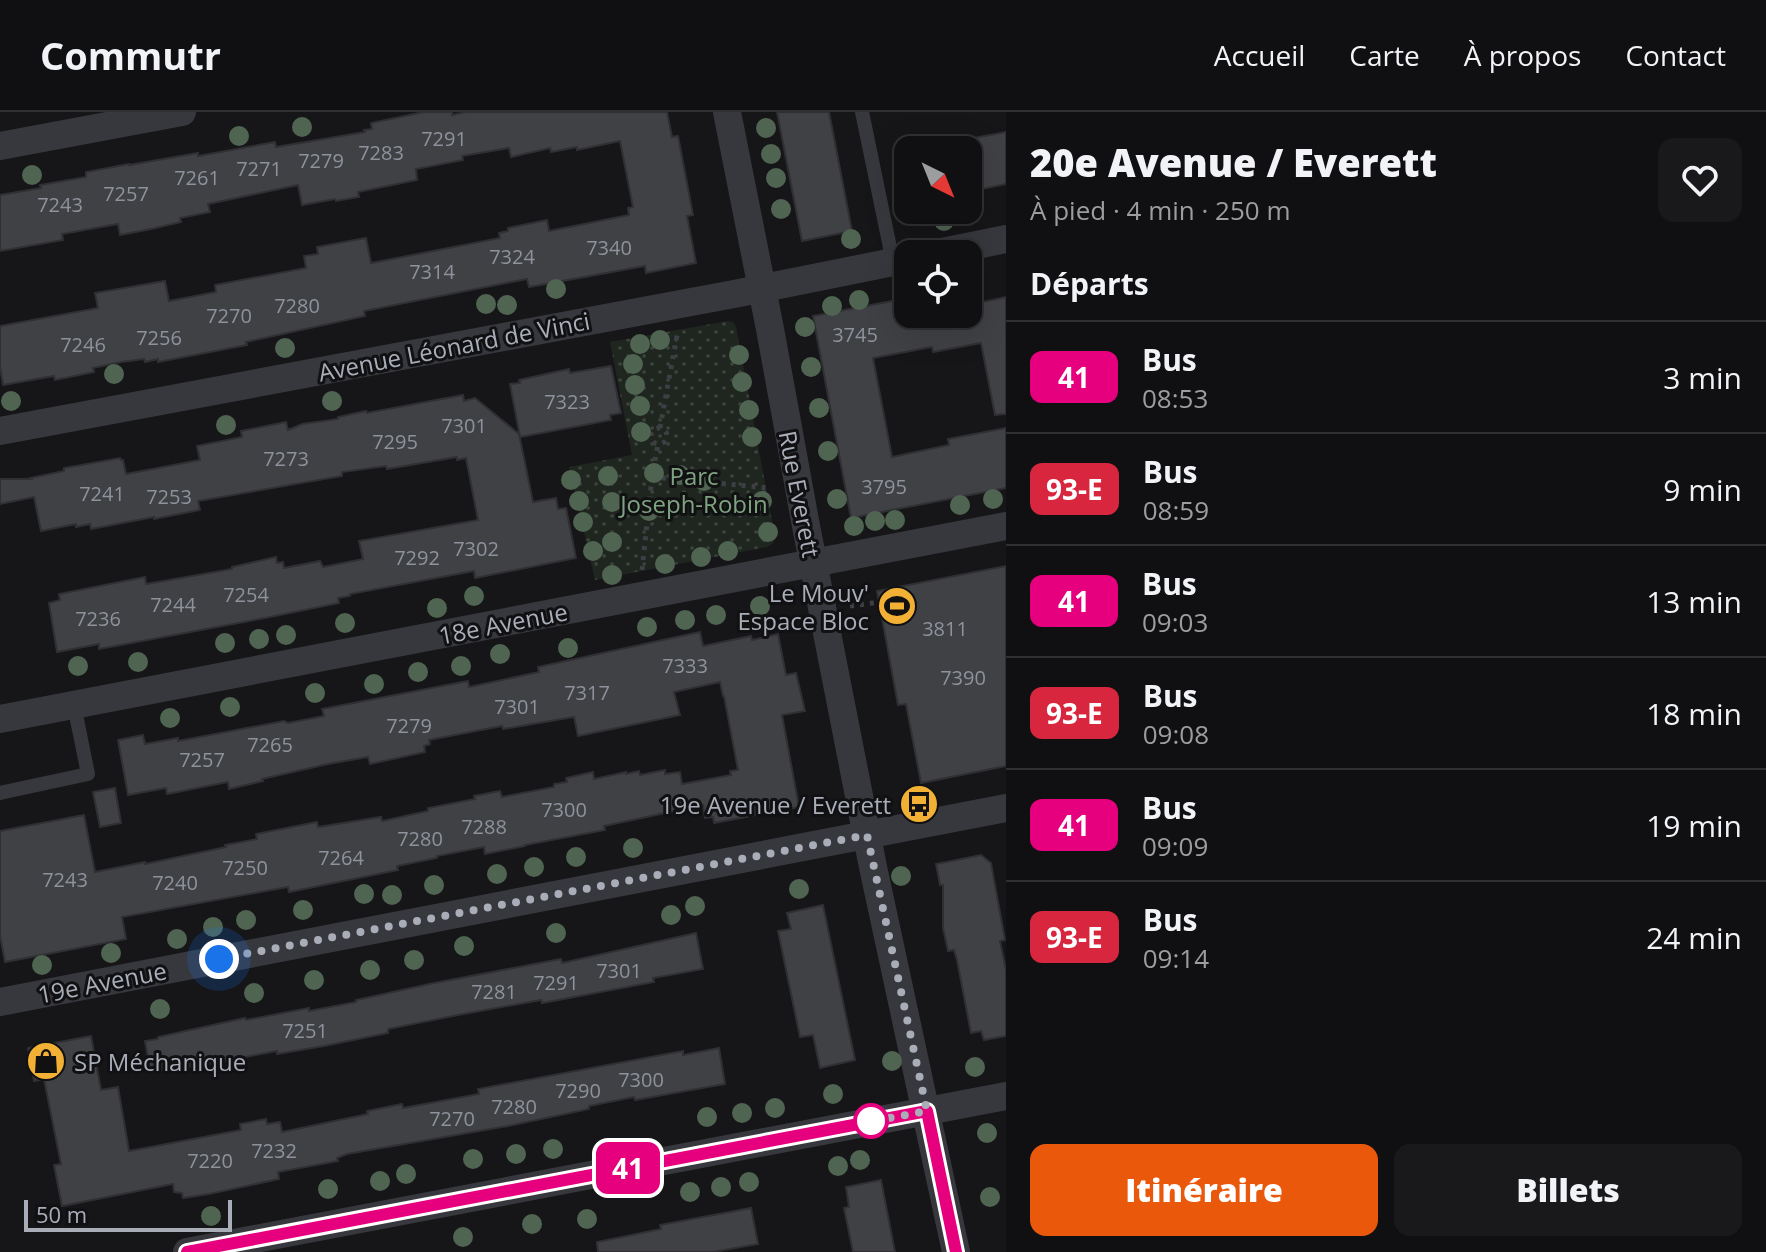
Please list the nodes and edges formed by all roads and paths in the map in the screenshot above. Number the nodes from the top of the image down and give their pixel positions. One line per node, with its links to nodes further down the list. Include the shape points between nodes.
1 (182, 112): 4 (street)
2 (727, 112): 10 (street, Rue Everett)
3 (862, 112): 7 (lane)
4 (141, 116): 5 (street)
5 (0, 146)
6 (1006, 239): 8 (street)
7 (895, 240)
8 (982, 244)
9 (894, 261): 10 (street, Avenue Léonard de Vinci)
10 (761, 288): 13 (street, Avenue Léonard de Vinci); 18 (street, Rue Everett)
11 (679, 325): 12 (path)
12 (660, 428): 14 (path, via 666,439); 14 (path, via 651,434)
13 (0, 431)
14 (658, 444): 15 (path)
15 (652, 477): 16 (path); 19 (path)
16 (769, 488)
17 (1006, 526): 18 (street, 18e Avenue)
18 (813, 563): 22 (street, 18e Avenue); 26 (street, Rue Everett)
19 (642, 574)
20 (880, 602): 21 (path)
21 (850, 606)
22 (74, 705): 23 (street, 18e Avenue); 24 (lane, via 88,774)
23 (0, 719)
24 (0, 793)
25 (1006, 808): 26 (street, 19e Avenue)
26 (867, 835): 27 (street, 19e Avenue); 29 (street, Rue Everett)
27 (0, 1002)
28 (1006, 1096): 29 (street)
29 (927, 1111): 30 (street); 31 (street, Rue Everett)
30 (187, 1252)
31 (956, 1252)

